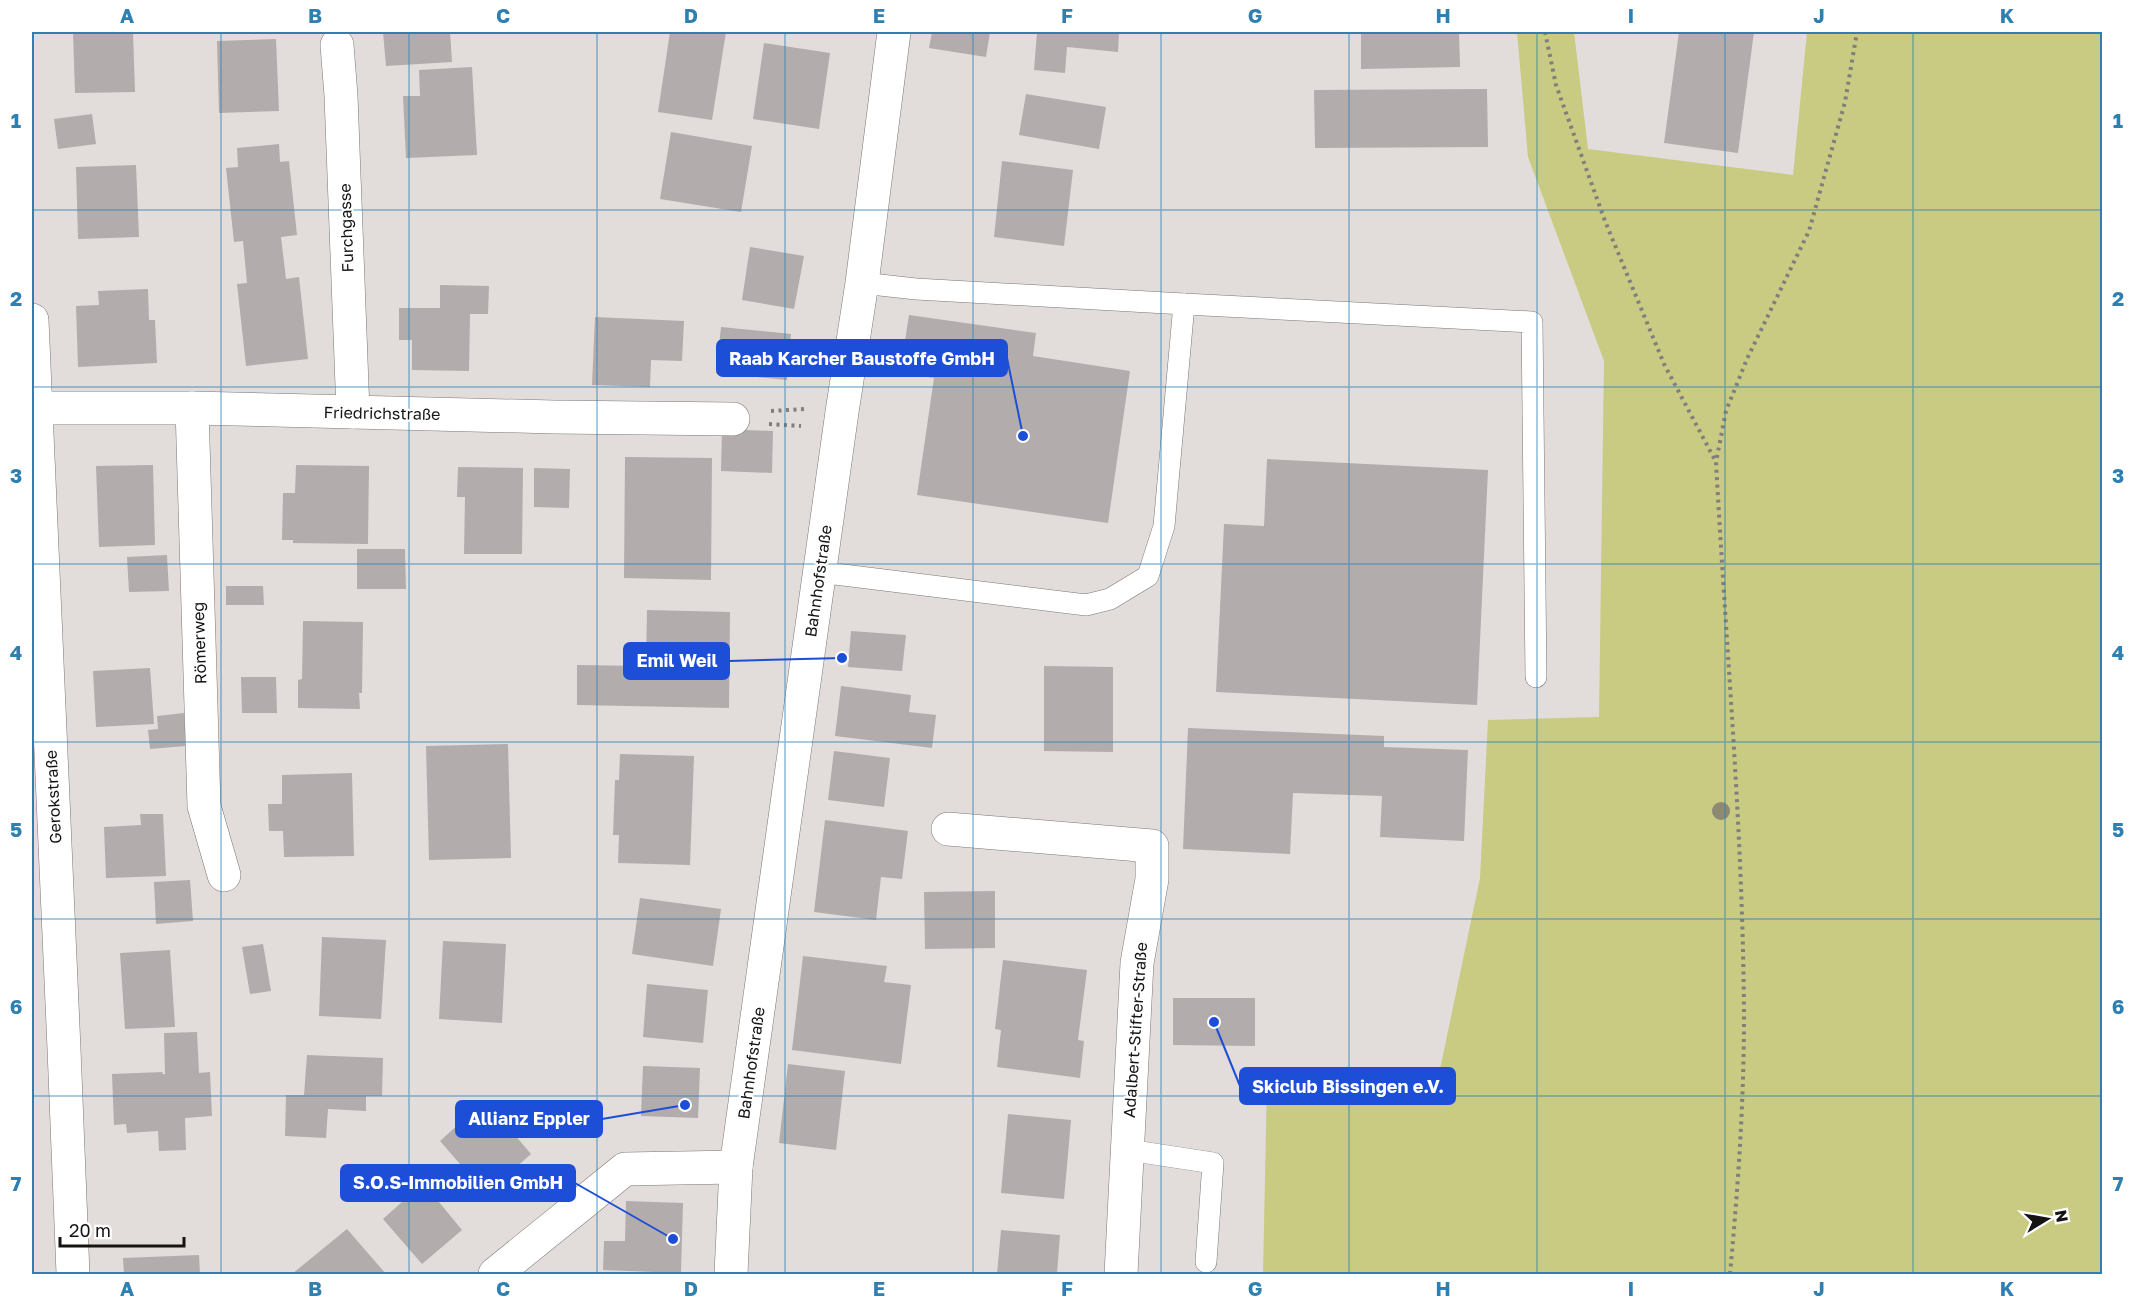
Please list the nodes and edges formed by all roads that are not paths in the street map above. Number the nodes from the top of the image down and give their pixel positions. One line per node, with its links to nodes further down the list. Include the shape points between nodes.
1 (894, 32): 3 (street, Bahnhofstraße)
2 (337, 45): 8 (street, Furchgasse)
3 (862, 283): 4 (lane); 10 (street, Bahnhofstraße)
4 (1184, 304): 10 (lane, via 1164,526 1148,576 1110,599 1086,605); 11 (lane, via 1532,322)
5 (32, 320): 6 (street, Gerokstraße)
6 (34, 408): 7 (street, Friedrichstraße); 17 (street, Gerokstraße)
7 (192, 408): 8 (street, Friedrichstraße); 13 (street, Römerweg, via 204,806)
8 (354, 412): 9 (street, Friedrichstraße)
9 (748, 421)
10 (819, 572): 15 (street, Bahnhofstraße)
11 (1536, 676)
12 (948, 829): 14 (street, Adalbert-Stifter-Straße, via 1152,846 1152,879 1137,963)
13 (224, 875)
14 (1128, 1150): 16 (lane, via 1213,1163); 20 (street, Adalbert-Stifter-Straße)
15 (736, 1167): 18 (street, via 625,1169); 19 (street, Bahnhofstraße)
16 (1206, 1262)
17 (73, 1275)
18 (495, 1275)
19 (731, 1275)
20 (1121, 1275)

